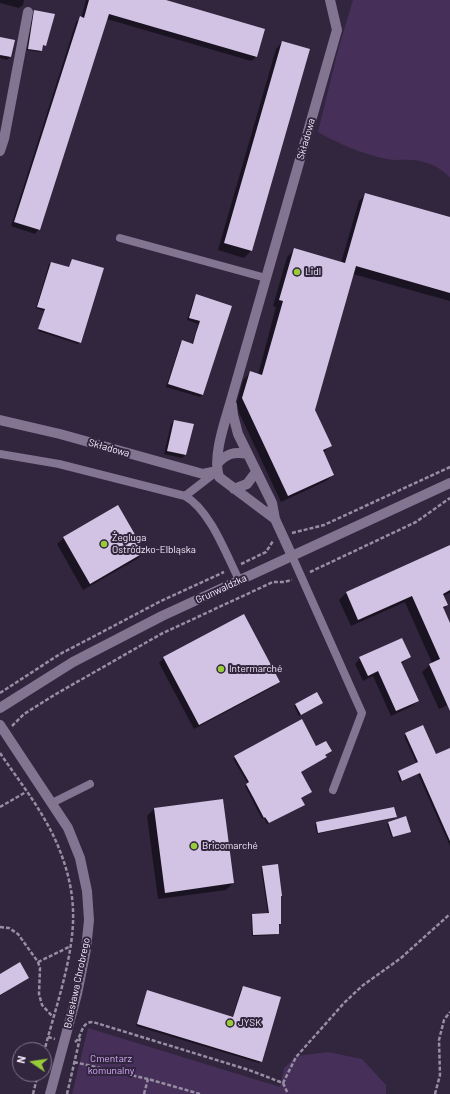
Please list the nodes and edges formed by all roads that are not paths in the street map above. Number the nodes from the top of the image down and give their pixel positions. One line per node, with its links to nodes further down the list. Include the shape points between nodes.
1 (330, 0): 5 (street, Składowa, via 337,30)
2 (28, 12): 3 (street)
3 (0, 151)
4 (120, 238): 5 (lane)
5 (266, 278): 6 (street, Składowa)
6 (232, 397): 9 (street, Składowa, via 238,434); 10 (street, Składowa, via 218,451)
7 (0, 420): 10 (street, Składowa, via 203,474)
8 (0, 454): 14 (lane, via 59,464)
9 (247, 454): 10 (street, via 232,453 224,457); 11 (street, Składowa)
10 (217, 468): 13 (street, via 219,477); 14 (lane)
11 (256, 472): 13 (street, via 247,484); 15 (street, Składowa, via 272,503)
12 (450, 483): 16 (street, Grunwaldzka)
13 (234, 489): 15 (street)
14 (184, 496): 17 (lane, via 193,500 208,519)
15 (276, 519): 16 (street, Składowa)
16 (292, 556): 17 (street, Grunwaldzka); 21 (lane, via 362,714)
17 (239, 580): 18 (street, Grunwaldzka, via 79,659)
18 (0, 708)
19 (2, 729): 22 (street, Bolesława Chrobrego)
20 (90, 784): 22 (lane)
21 (333, 790)
22 (52, 803): 23 (street, Bolesława Chrobrego, via 68,828 80,858 88,891 89,920 77,994)
23 (50, 1094)

